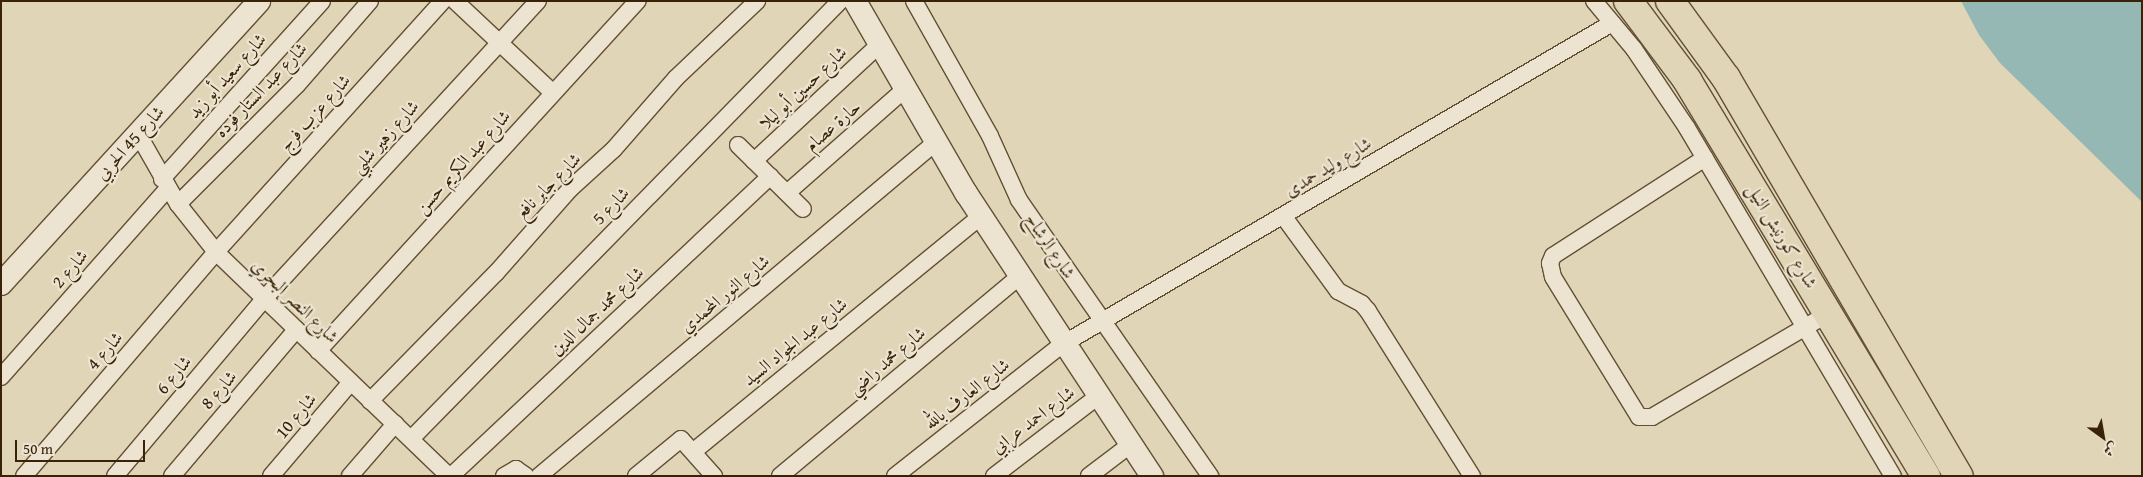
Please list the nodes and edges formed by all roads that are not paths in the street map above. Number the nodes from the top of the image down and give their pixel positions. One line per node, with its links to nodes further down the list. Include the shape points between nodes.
1 (259, 1): 19 (street, شارع 45 الحربي)
2 (322, 1): 25 (street, شارع سعيد أبو زيد)
3 (370, 1): 27 (street, شارع عبد الستار فوده, via 297,85)
4 (443, 1): 31 (street, شارع عزب فرج)
5 (455, 1): 15 (street)
6 (538, 1): 15 (street, شارع زهير شلبي)
7 (638, 1): 18 (street, شارع عبد الكريم حسن)
8 (757, 1): 44 (street, شارع جابر نافع, via 676,78 614,149 570,189 496,273)
9 (840, 1): 46 (street, شارع 5)
10 (855, 1): 16 (street)
11 (914, 1): 36 (street, شارع الرشاح, via 990,136 1019,200)
12 (1594, 1): 14 (street)
13 (1670, 1): 69 (highway, شارع كورنيش النيل, via 1726,78)
14 (1620, 12): 22 (street, via 1661,88); 30 (street, شارع وليد حمدى); 35 (highway, شارع كورنيش النيل, via 1687,80)
15 (499, 42): 18 (street); 34 (street, شارع زهير شلبي)
16 (879, 44): 17 (street); 23 (street, شارع حسين أبو ليلا)
17 (905, 89): 20 (street); 26 (street, حارة عصام)
18 (553, 93): 40 (street, شارع عبد الكريم حسن)
19 (138, 134): 25 (street, شارع النصر البحري); 33 (street, شارع 45 الحربي)
20 (936, 142): 29 (street); 57 (street, شارع النور المحمدي)
21 (738, 145): 23 (street)
22 (1705, 158): 37 (street); 37 (street, via 1553,256 1550,270 1553,277 1638,417 1644,419)
23 (754, 161): 24 (street)
24 (770, 176): 26 (street); 49 (street, شارع محمد جمال الدين)
25 (165, 183): 27 (street, شارع النصر البحري); 41 (street, شارع 2)
26 (787, 193): 28 (street)
27 (178, 204): 31 (street, شارع النصر البحري)
28 (803, 209)
29 (980, 216): 32 (street); 48 (street, شارع عبد الجواد السيد)
30 (1284, 217): 36 (street, شارع وليد حمدى); 66 (street, via 1338,291 1368,311)
31 (216, 252): 34 (street, شارع النصر البحري); 50 (street, شارع 4)
32 (1019, 277): 39 (street); 60 (street, شارع محمد راضي)
33 (1, 284)
34 (264, 300): 38 (street, شارع النصر البحري); 51 (street, شارع 6)
35 (1829, 313): 37 (street); 68 (highway, شارع كورنيش النيل)
36 (1101, 322): 39 (street, شارع وليد حمدى); 65 (street, شارع الرشاح)
37 (1805, 328): 67 (street)
38 (296, 330): 40 (street, شارع النصر البحري); 52 (street, شارع 8)
39 (1063, 344): 43 (street); 61 (street, شارع العارف بالله)
40 (318, 351): 42 (street, شارع النصر البحري)
41 (1, 377)
42 (351, 382): 44 (street, شارع النصر البحري); 53 (street, شارع 10)
43 (1097, 397): 47 (street); 62 (street, شارع احمد عرابي)
44 (370, 401): 45 (street, شارع النصر البحري)
45 (395, 424): 46 (street, شارع النصر البحري); 54 (street)
46 (411, 439): 49 (street, شارع النصر البحري)
47 (1130, 445): 63 (street); 64 (street)
48 (694, 451): 58 (street, via 686,442 678,440); 59 (street)
49 (446, 475)
50 (24, 476)
51 (115, 476)
52 (172, 476)
53 (271, 476)
54 (350, 476)
55 (504, 476): 56 (street, via 516,469)
56 (526, 476)
57 (539, 476)
58 (636, 476)
59 (714, 476)
60 (780, 476)
61 (895, 476)
62 (994, 476)
63 (1090, 476)
64 (1152, 476)
65 (1210, 476)
66 (1472, 476)
67 (1893, 476)
68 (1926, 476)
69 (1960, 476)

